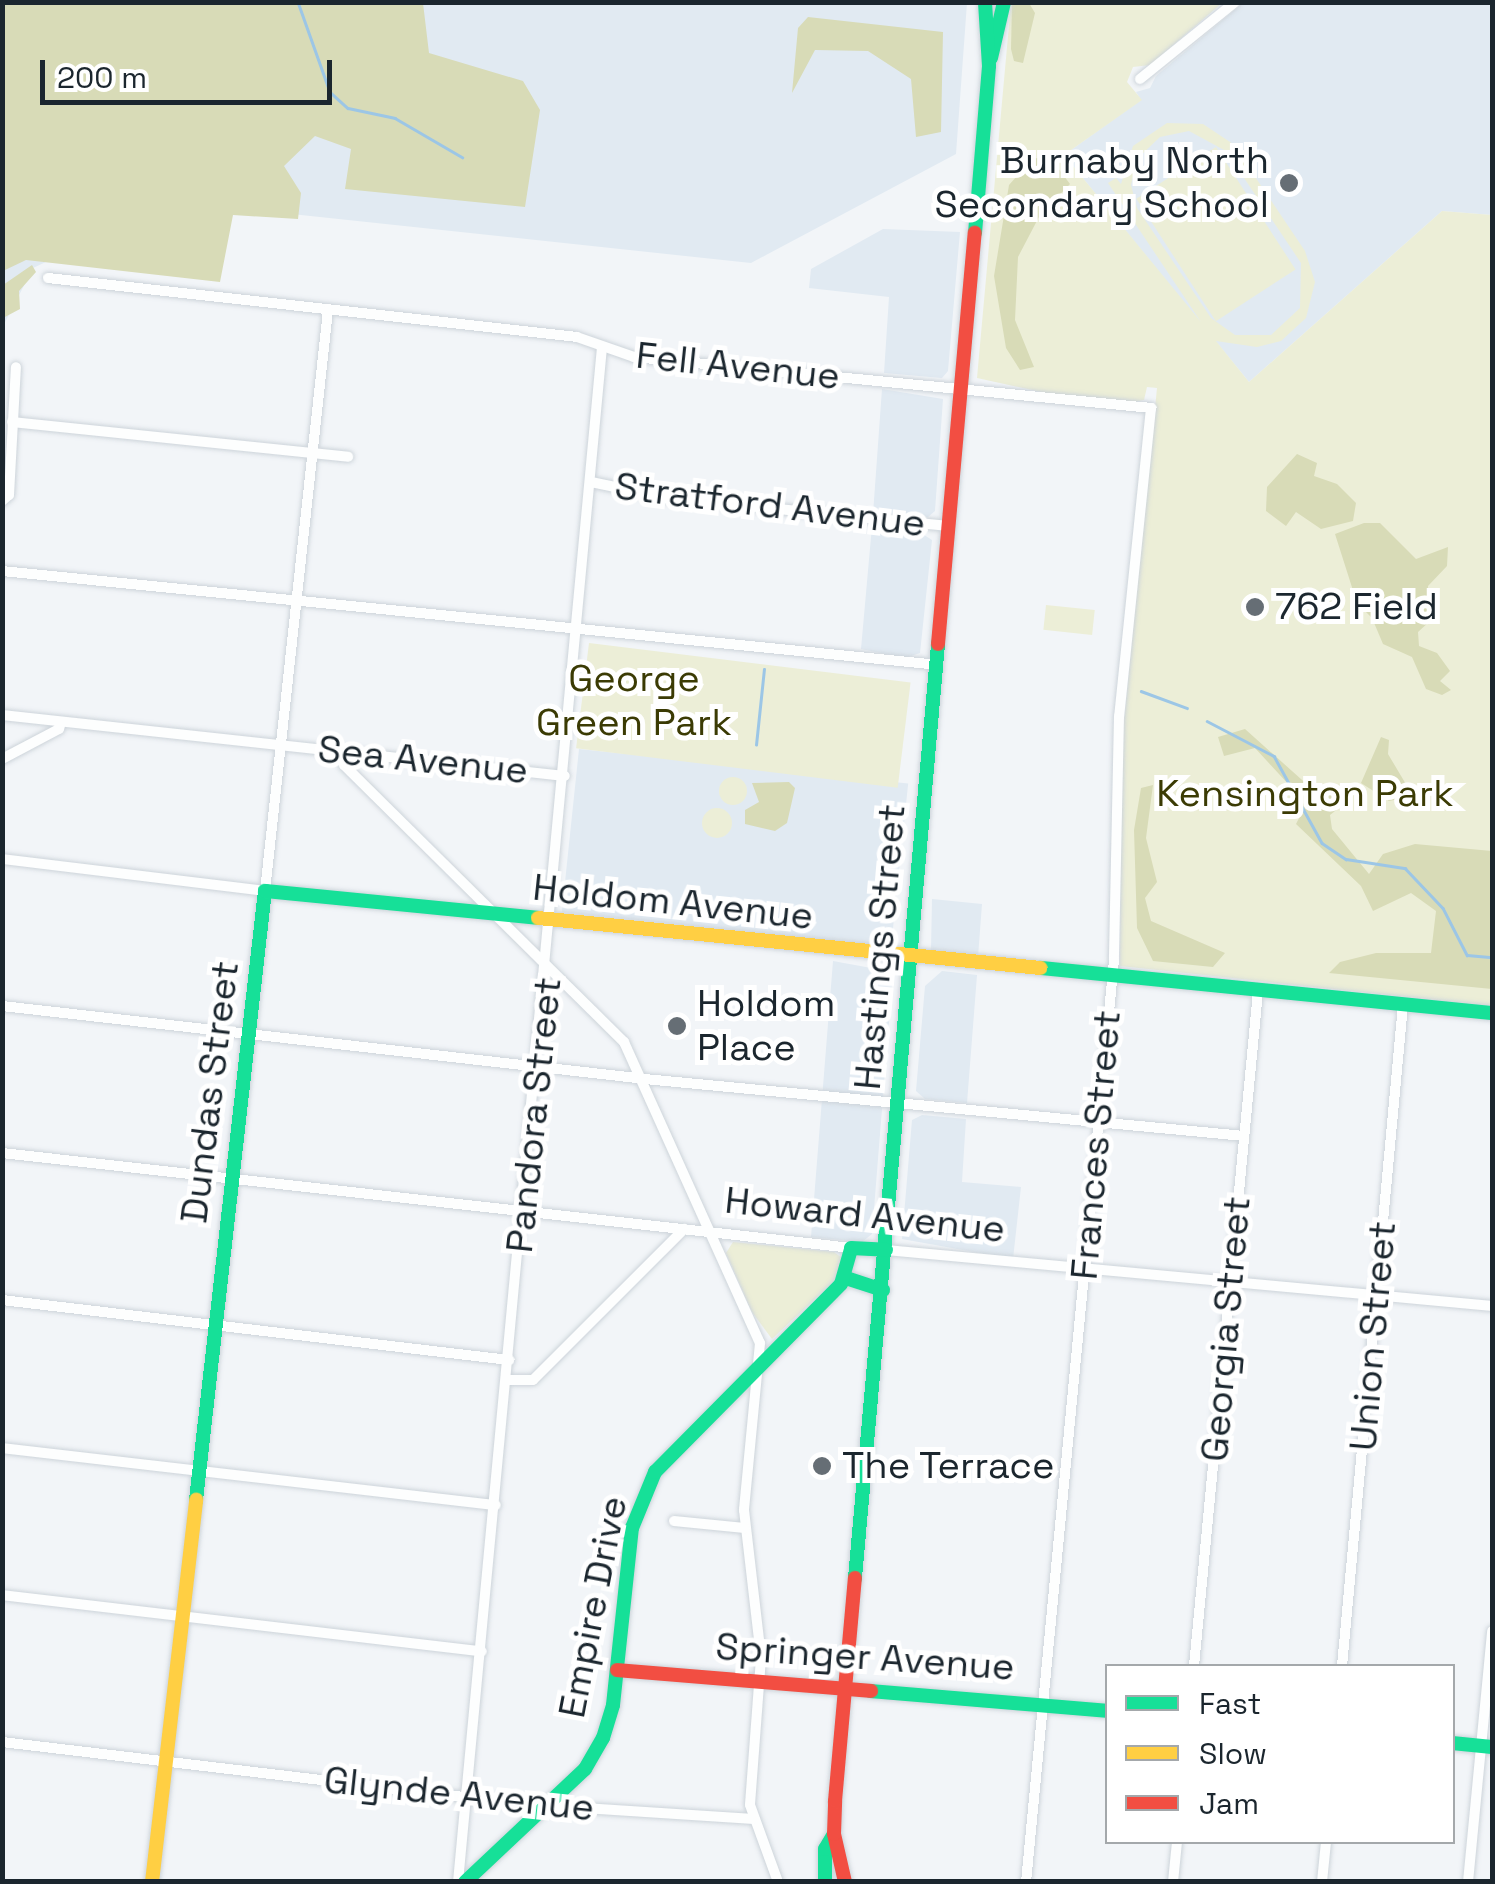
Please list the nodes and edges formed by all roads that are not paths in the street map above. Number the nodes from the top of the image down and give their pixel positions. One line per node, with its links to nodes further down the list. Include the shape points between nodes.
1 (985, 2): 4 (street, Hastings Street)
2 (1004, 2): 4 (street, Hastings Street)
3 (1236, 2): 5 (street)
4 (988, 66): 10 (street, Hastings Street)
5 (1140, 78)
6 (48, 278): 7 (street, Fell Avenue)
7 (328, 310): 8 (street, Fell Avenue, via 577,337); 13 (street, Dundas Street)
8 (602, 348): 10 (street, Fell Avenue, via 634,357); 15 (street, Pandora Street)
9 (16, 367): 12 (street)
10 (962, 388): 11 (street, Fell Avenue); 17 (street, Hastings Street)
11 (1151, 408): 34 (street, Frances Street, via 1118,733)
12 (12, 422): 13 (street); 16 (street, via 9,494)
13 (312, 454): 14 (street); 19 (street, Dundas Street)
14 (348, 457)
15 (592, 482): 17 (street, Stratford Avenue, via 668,498); 20 (street, Pandora Street)
16 (2, 501)
17 (949, 526): 21 (street, Hastings Street)
18 (2, 571): 19 (street)
19 (297, 602): 20 (street); 24 (street, Dundas Street)
20 (577, 630): 21 (street); 27 (street, Pandora Street)
21 (938, 665): 32 (street, Hastings Street)
22 (2, 715): 23 (street, Sea Avenue)
23 (62, 722): 24 (street, Sea Avenue); 26 (street)
24 (282, 743): 25 (street, Sea Avenue); 29 (street, Dundas Street)
25 (339, 751): 27 (street, Sea Avenue); 30 (street, via 344,765)
26 (2, 760)
27 (564, 776): 31 (street, Pandora Street)
28 (2, 858): 29 (street)
29 (266, 890): 30 (street, Holdom Avenue); 39 (street, Dundas Street)
30 (496, 916): 31 (street, Holdom Avenue); 33 (street)
31 (552, 922): 32 (street, Holdom Avenue); 33 (street, Pandora Street)
32 (910, 958): 34 (street, Holdom Avenue); 42 (street, Hastings Street)
33 (548, 964): 40 (street, Pandora Street); 41 (street, via 624,1042)
34 (1112, 978): 35 (street, Holdom Avenue); 43 (street, Frances Street)
35 (1258, 992): 37 (street, Holdom Avenue); 44 (street, Georgia Street)
36 (2, 1006): 39 (street)
37 (1403, 1006): 38 (street, Holdom Avenue); 56 (street, Union Street)
38 (1492, 1014)
39 (250, 1034): 40 (street); 46 (street, Dundas Street)
40 (539, 1068): 41 (street); 47 (street, Pandora Street)
41 (646, 1079): 42 (street); 49 (street)
42 (898, 1104): 43 (street); 51 (street, Hastings Street)
43 (1098, 1123): 44 (street); 52 (street, Frances Street)
44 (1244, 1136): 54 (street, Georgia Street)
45 (2, 1153): 46 (street, Howard Avenue)
46 (232, 1179): 47 (street, Howard Avenue); 59 (street, Dundas Street)
47 (525, 1214): 48 (street, Howard Avenue); 60 (street, Pandora Street)
48 (684, 1230): 49 (street, Howard Avenue); 62 (street, via 533,1380)
49 (713, 1232): 50 (street, Howard Avenue); 61 (street, via 760,1343)
50 (851, 1248): 51 (street, Howard Avenue); 53 (street)
51 (886, 1250): 52 (street, Howard Avenue); 55 (street, Hastings Street)
52 (1084, 1268): 54 (street, Howard Avenue); 77 (street, Frances Street)
53 (846, 1278): 55 (street); 61 (street, Empire Drive)
54 (1230, 1281): 56 (street, Howard Avenue); 72 (street, Georgia Street)
55 (883, 1290): 76 (street, Hastings Street)
56 (1376, 1295): 58 (street, Howard Avenue); 73 (street, Union Street)
57 (2, 1300): 59 (street)
58 (1492, 1306)
59 (216, 1326): 60 (street); 64 (street, Dundas Street)
60 (509, 1360): 62 (street, Pandora Street)
61 (759, 1364): 67 (street); 74 (street, Empire Drive, via 655,1472 639,1504)
62 (508, 1380): 65 (street, Pandora Street)
63 (2, 1448): 64 (street)
64 (200, 1472): 65 (street); 69 (street, Dundas Street)
65 (496, 1505): 71 (street, Pandora Street)
66 (674, 1521): 67 (street)
67 (745, 1528): 75 (street)
68 (2, 1595): 69 (street)
69 (182, 1617): 71 (street); 82 (street, Dundas Street)
70 (1492, 1631): 81 (street)
71 (482, 1652): 83 (street, Pandora Street)
72 (1194, 1664)
73 (1342, 1664)
74 (617, 1670): 75 (street, Springer Avenue); 84 (street, Empire Drive, via 603,1738 585,1769)
75 (761, 1681): 76 (street, Springer Avenue); 85 (street)
76 (846, 1686): 77 (street, Springer Avenue); 86 (street, Hastings Street)
77 (1042, 1704): 78 (street, Springer Avenue); 94 (street, Frances Street)
78 (1105, 1711)
79 (2, 1742): 82 (street, Glynde Avenue)
80 (1455, 1743): 81 (street)
81 (1487, 1746): 97 (street)
82 (166, 1762): 83 (street, Glynde Avenue); 89 (street, Dundas Street)
83 (468, 1796): 84 (street, Glynde Avenue); 90 (street, Pandora Street)
84 (549, 1805): 85 (street, Glynde Avenue); 90 (street, Empire Drive)
85 (753, 1819): 91 (street)
86 (834, 1834): 92 (street, Hastings Street, via 825,1849); 93 (street, Hastings Street)
87 (1177, 1844): 95 (street)
88 (1326, 1844): 96 (street)
89 (152, 1882)
90 (462, 1882)
91 (778, 1882)
92 (826, 1882)
93 (844, 1882)
94 (1026, 1882)
95 (1173, 1882)
96 (1322, 1882)
97 (1468, 1882)

